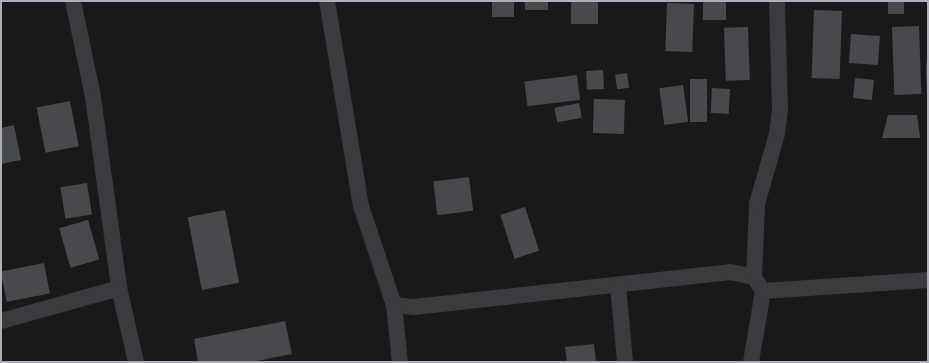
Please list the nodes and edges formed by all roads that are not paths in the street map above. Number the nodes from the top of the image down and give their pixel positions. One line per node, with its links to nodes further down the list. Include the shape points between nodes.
1 (73, 1): 7 (street, via 93,97)
2 (327, 1): 9 (street, via 361,206)
3 (777, 1): 4 (street, via 780,110 777,134 757,204)
4 (754, 277): 6 (street, via 730,272); 8 (street)
5 (928, 280): 8 (street)
6 (618, 285): 9 (street, via 414,307); 13 (street)
7 (119, 288): 10 (street); 11 (street)
8 (763, 292): 14 (street)
9 (394, 305): 12 (street)
10 (1, 321)
11 (136, 362)
12 (400, 362)
13 (625, 362)
14 (751, 362)

